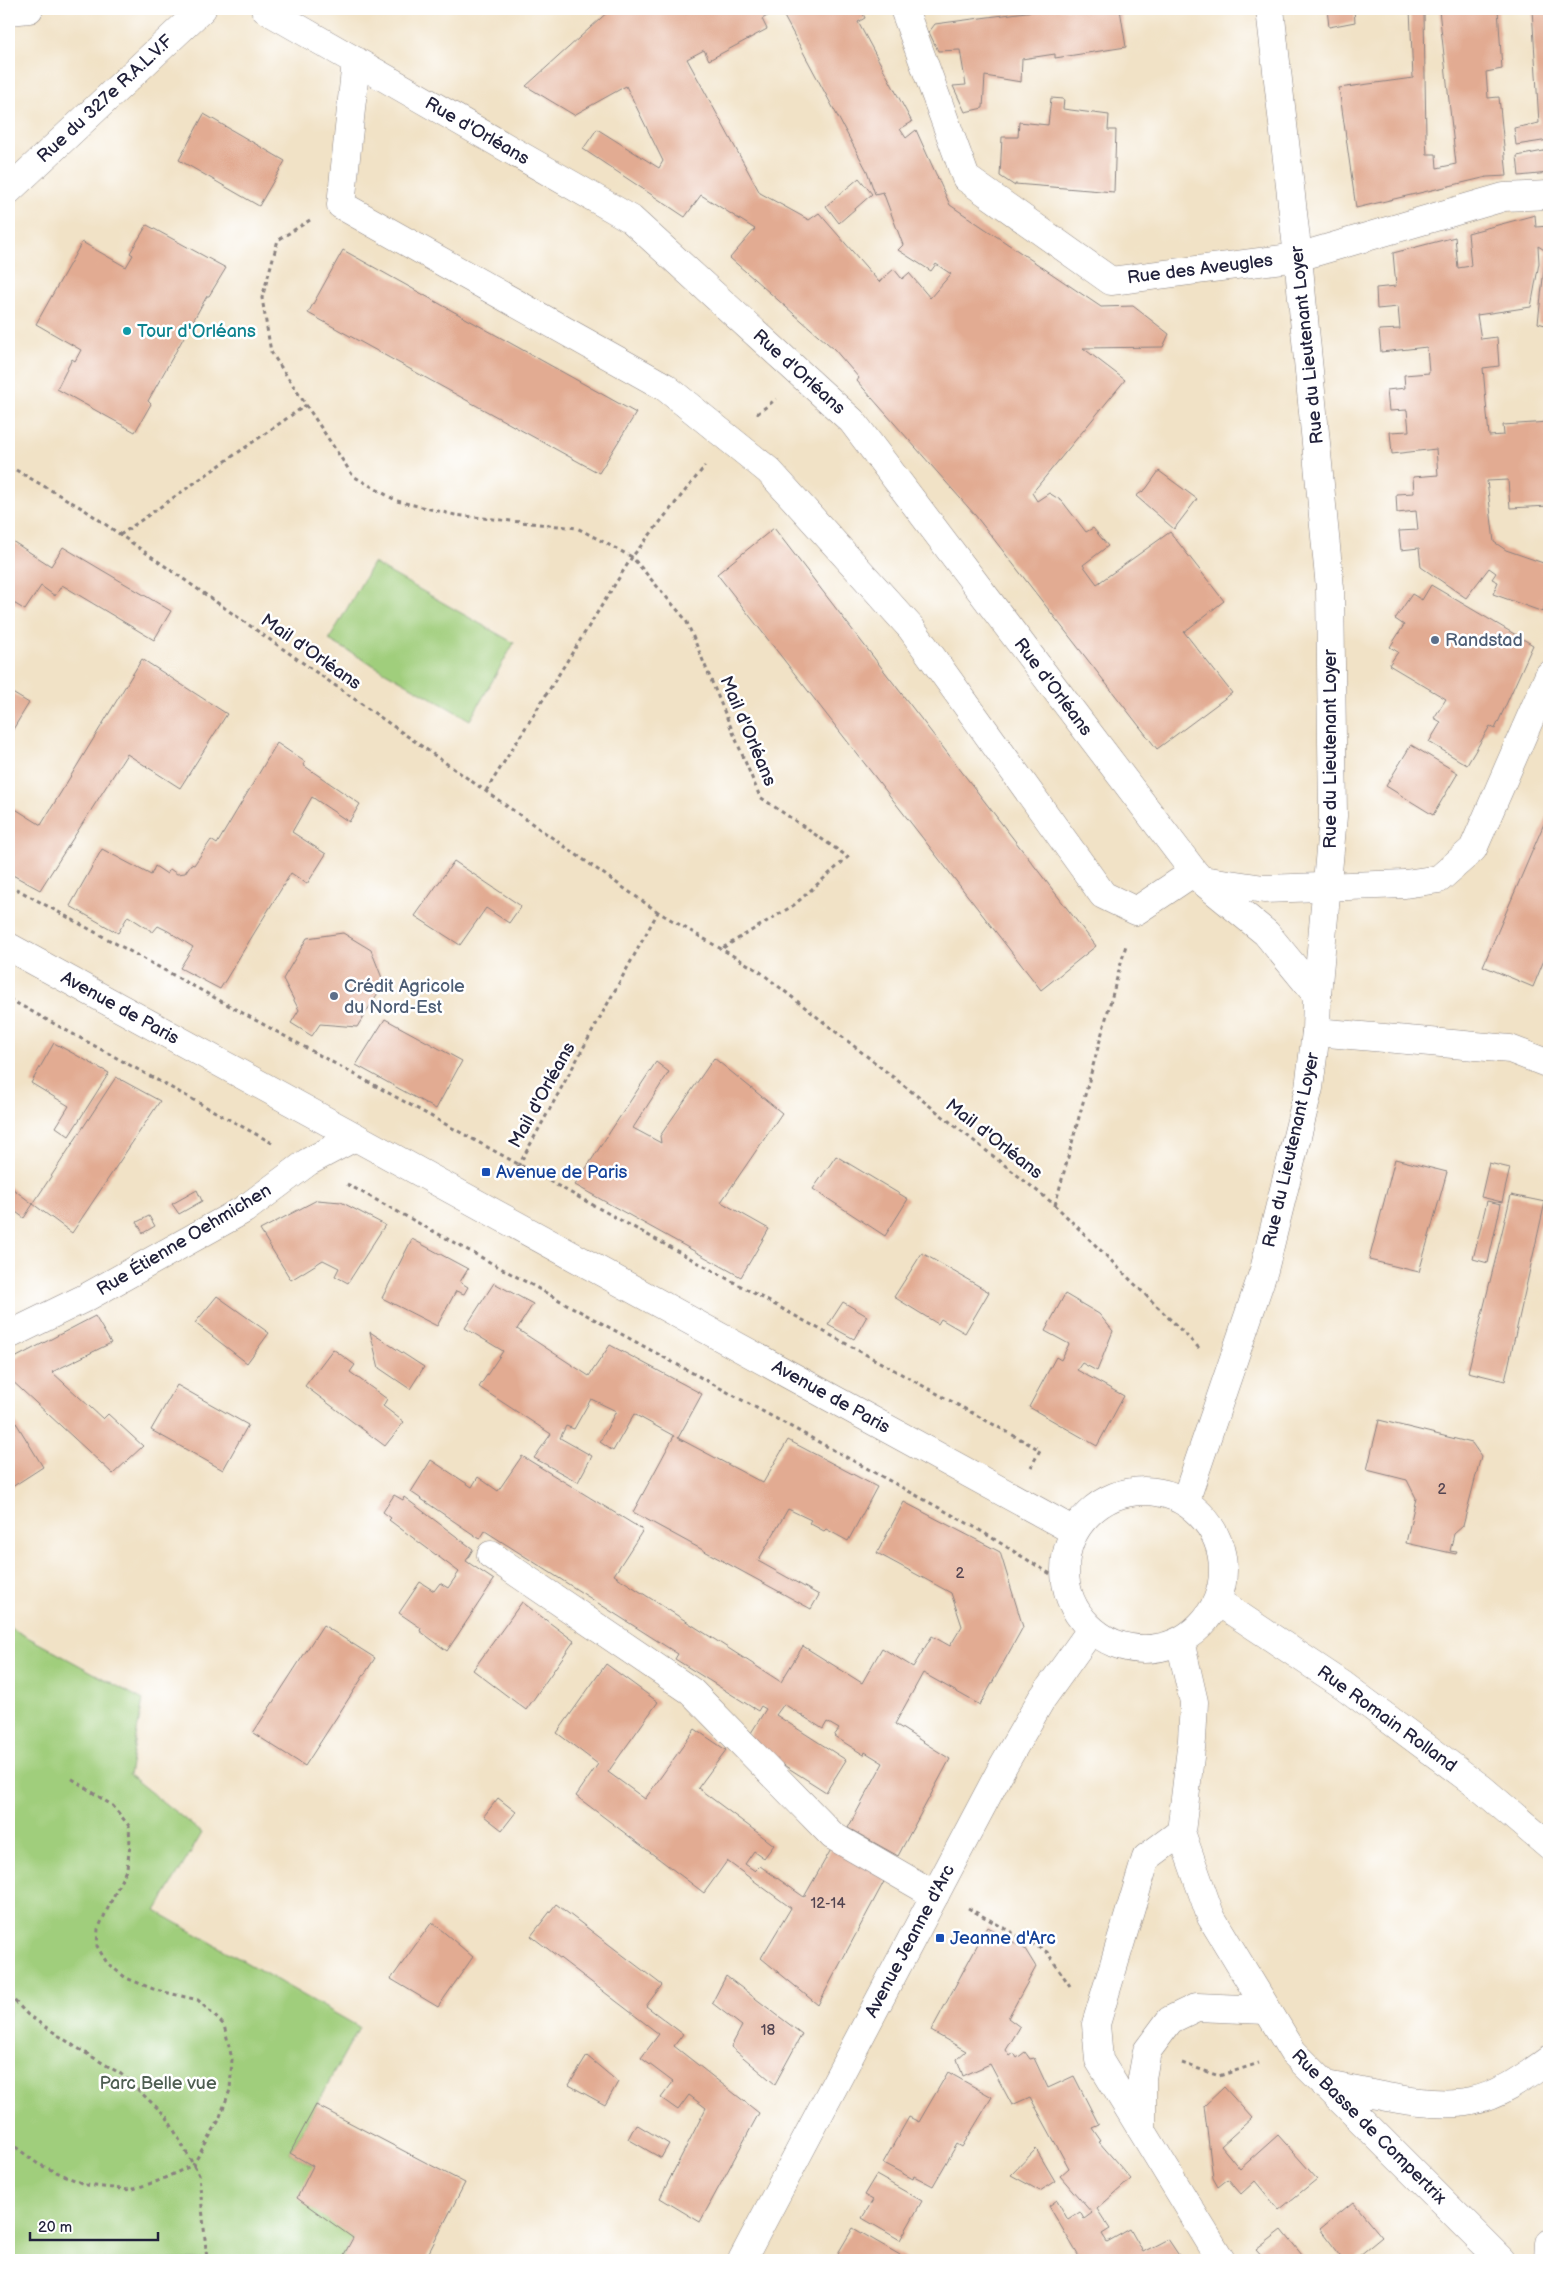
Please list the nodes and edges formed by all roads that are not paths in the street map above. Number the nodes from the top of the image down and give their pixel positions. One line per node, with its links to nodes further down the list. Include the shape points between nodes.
1 (29, 9): 6 (main road)
2 (202, 9): 8 (main road, Rue du 327e R.A.L.V.F)
3 (265, 9): 7 (main road, Rue d'Orléans)
4 (904, 9): 10 (main road, Rue des Aveugles, via 966,178 1111,281)
5 (1270, 9): 10 (main road, Rue du Lieutenant Loyer)
6 (9, 11)
7 (356, 61): 12 (main road, Rue d'Orléans, via 631,219 852,421); 12 (main road, via 340,205 665,387 768,471 911,628 1103,895 1136,911)
8 (9, 190)
9 (1549, 195): 10 (main road, Rue des Aveugles, via 1504,197)
10 (1298, 257): 13 (main road, Rue du Lieutenant Loyer, via 1330,588 1334,816)
11 (1549, 676): 13 (main road, via 1473,849 1439,879)
12 (1198, 876): 13 (main road, via 1264,889); 15 (main road, Rue d'Orléans, via 1266,933)
13 (1326, 888): 15 (main road, Rue du Lieutenant Loyer)
14 (9, 947): 18 (main road, Avenue de Paris)
15 (1317, 995): 16 (main road, Rue du Lieutenant Loyer)
16 (1316, 1032): 17 (main road, via 1510,1049); 20 (main road, Rue du Lieutenant Loyer, via 1309,1088 1264,1270)
17 (1549, 1064)
18 (356, 1137): 19 (main road, Rue Étienne Oehmichen, via 308,1162 245,1209 87,1297); 21 (main road, Avenue de Paris)
19 (9, 1335)
20 (1185, 1502): 21 (main road, via 1158,1492 1134,1491 1110,1497 1089,1512); 23 (main road, via 1198,1511 1219,1544 1223,1582)
21 (1074, 1531): 24 (main road, via 1065,1556 1065,1583 1074,1609)
22 (490, 1555): 28 (main road, via 691,1691 832,1836)
23 (1217, 1601): 25 (main road, via 1196,1631); 27 (main road, Rue Romain Rolland, via 1343,1685 1481,1788)
24 (1091, 1630): 25 (main road, via 1111,1643 1134,1649 1157,1648); 28 (main road, Avenue Jeanne d'Arc, via 1041,1700)
25 (1180, 1641): 26 (main road, Rue Basse de Compertrix, via 1194,1702)
26 (1181, 1832): 29 (main road, Rue Basse de Compertrix, via 1211,1917); 32 (main road, via 1146,1858 1096,2024 1099,2060)
27 (1549, 1846)
28 (935, 1895): 34 (main road, Avenue Jeanne d'Arc)
29 (1266, 2010): 31 (main road, Rue Basse de Compertrix, via 1293,2052); 32 (main road, via 1198,2008 1170,2020 1147,2052 1142,2078)
30 (1549, 2060): 31 (main road, via 1511,2086 1474,2100 1442,2105)
31 (1325, 2085): 36 (main road, Rue Basse de Compertrix)
32 (1142, 2127): 35 (main road)
33 (1549, 2243): 37 (main road)
34 (742, 2260)
35 (1221, 2260)
36 (1501, 2260)
37 (1548, 2260)

